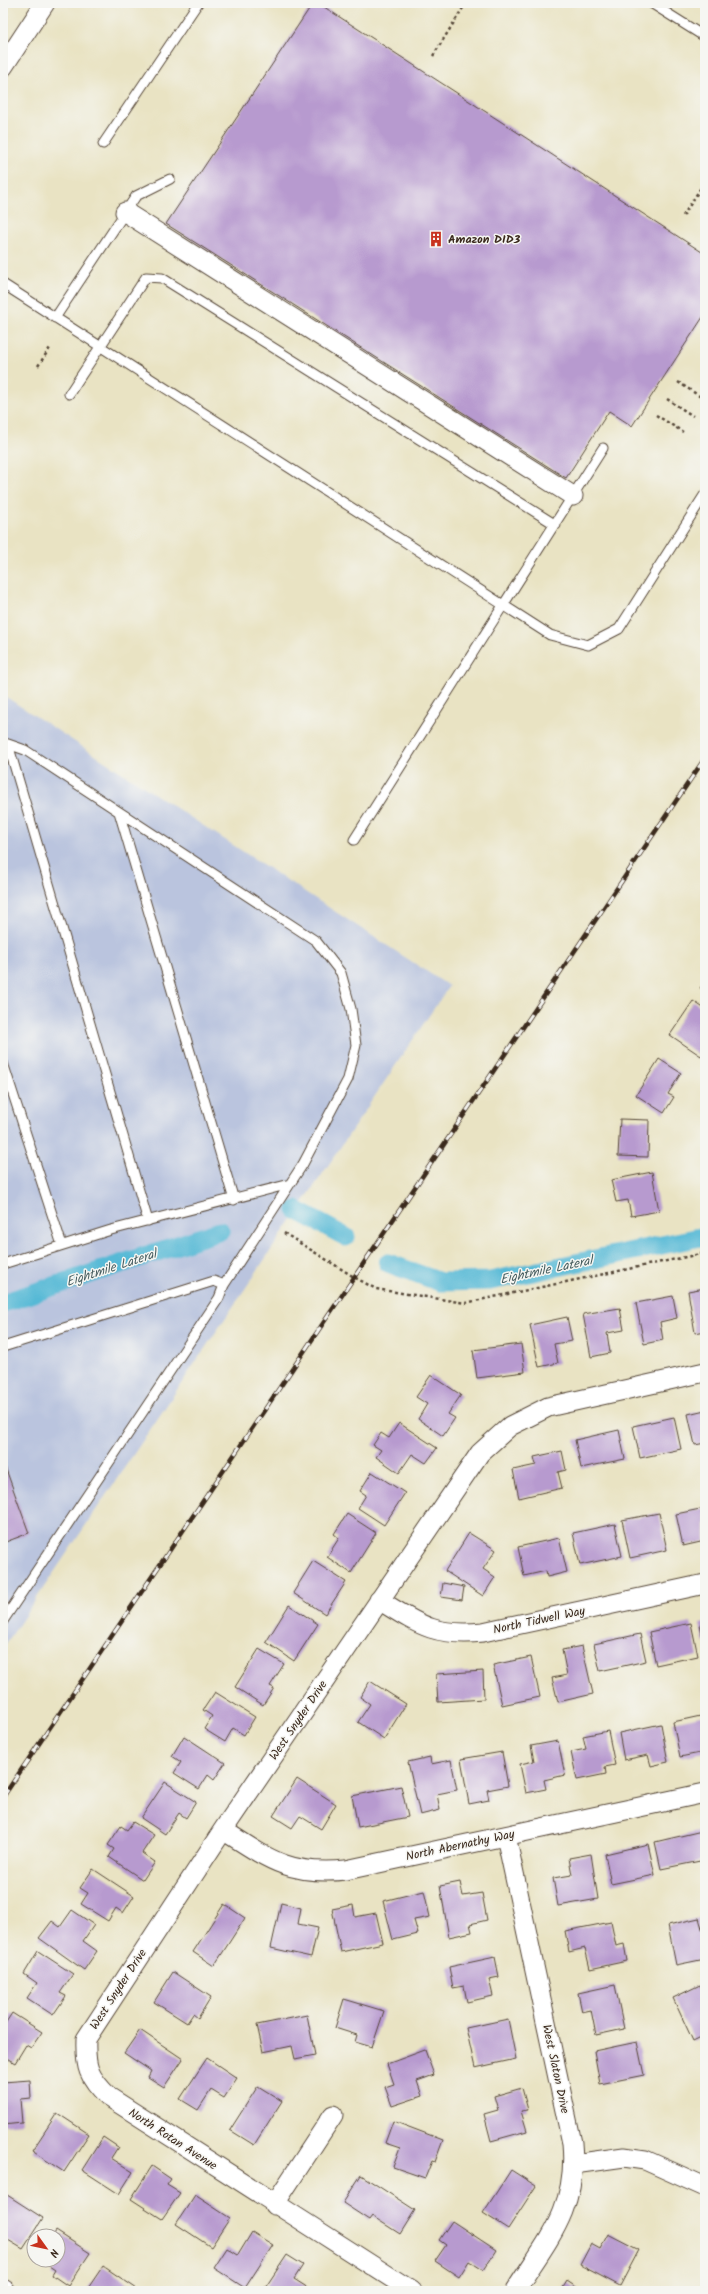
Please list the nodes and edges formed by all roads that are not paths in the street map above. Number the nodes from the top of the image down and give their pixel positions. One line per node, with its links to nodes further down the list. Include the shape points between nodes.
1 (45, 3): 5 (street)
2 (198, 3): 6 (lane)
3 (651, 3): 4 (lane)
4 (705, 37)
5 (5, 59)
6 (103, 144)
7 (170, 179): 8 (lane, via 136,196)
8 (125, 212): 10 (lane); 15 (street)
9 (3, 284): 10 (lane)
10 (55, 318): 11 (lane)
11 (100, 346): 12 (lane); 16 (lane, via 146,277 162,278); 17 (lane)
12 (69, 394)
13 (603, 448): 15 (lane)
14 (705, 494): 17 (lane, via 619,629 588,645 550,635)
15 (573, 496): 16 (lane)
16 (556, 525): 17 (lane)
17 (503, 607): 20 (lane)
18 (5, 744): 19 (lane, via 25,750); 24 (lane)
19 (119, 812): 22 (lane, via 316,941 341,974 351,1009 356,1045 348,1079); 23 (lane)
20 (354, 840)
21 (3, 1063): 25 (lane)
22 (290, 1184): 23 (lane); 27 (lane)
23 (234, 1200): 24 (lane)
24 (148, 1221): 25 (lane)
25 (62, 1245): 26 (lane)
26 (3, 1264)
27 (224, 1285): 28 (lane, via 214,1281); 32 (lane, via 219,1298)
28 (3, 1347)
29 (705, 1372): 31 (street, West Snyder Drive, via 548,1407 510,1426 480,1453)
30 (705, 1584): 31 (street, North Tidwell Way, via 483,1632 462,1634 440,1632 420,1626)
31 (379, 1600): 36 (street, West Snyder Drive)
32 (13, 1605): 33 (lane); 34 (lane)
33 (3, 1609)
34 (3, 1621)
35 (705, 1793): 37 (street, North Abernathy Way)
36 (223, 1830): 37 (street, North Abernathy Way, via 262,1856 282,1865 303,1871 324,1872 346,1870); 38 (street, West Snyder Drive, via 86,2038)
37 (506, 1836): 40 (street, West Slaton Drive, via 572,2143)
38 (85, 2062): 42 (street, North Rotan Avenue, via 94,2082 109,2097)
39 (334, 2115): 42 (street)
40 (574, 2164): 41 (street, via 624,2157 645,2160); 46 (street, West Slaton Drive, via 566,2207)
41 (704, 2188)
42 (274, 2205): 45 (street, North Rotan Avenue)
43 (3, 2289): 44 (street)
44 (6, 2291)
45 (412, 2291)
46 (515, 2291)

